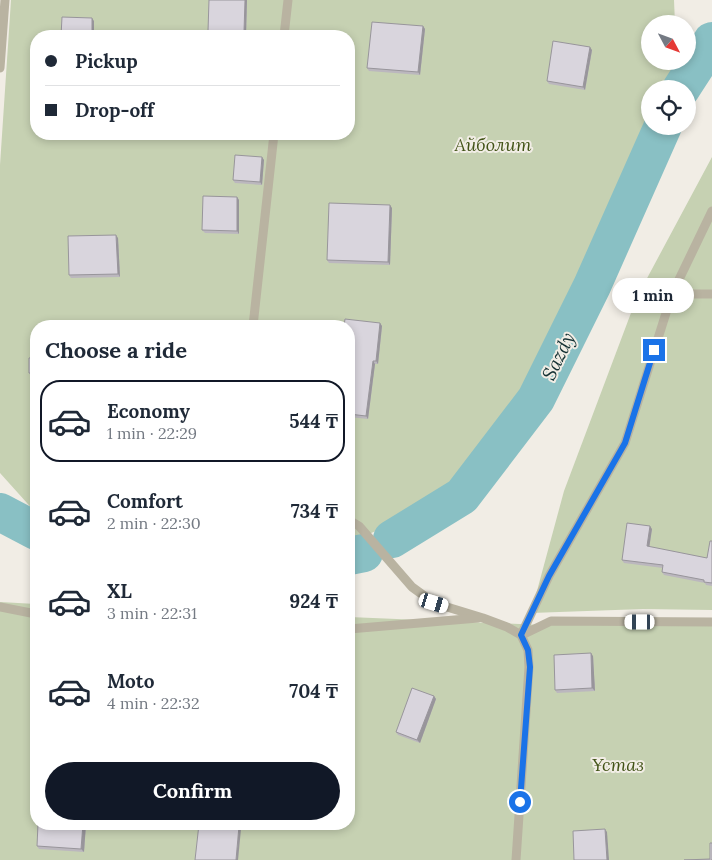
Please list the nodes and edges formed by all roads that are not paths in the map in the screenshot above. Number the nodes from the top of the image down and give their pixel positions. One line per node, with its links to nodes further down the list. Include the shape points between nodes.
1 (5, 0): 4 (lane)
2 (288, 0): 3 (lane)
3 (285, 30)
4 (0, 68)
5 (273, 140): 9 (lane)
6 (712, 211): 7 (lane)
7 (672, 294): 8 (lane); 16 (lane, via 625,443 549,576)
8 (712, 294)
9 (254, 320)
10 (355, 524): 13 (lane, via 412,587 434,603)
11 (0, 607): 12 (lane)
12 (30, 613)
13 (484, 618): 15 (lane); 16 (lane)
14 (712, 622): 16 (lane, via 551,621)
15 (355, 629)
16 (521, 635): 17 (lane, via 528,650 530,667)
17 (516, 860)

